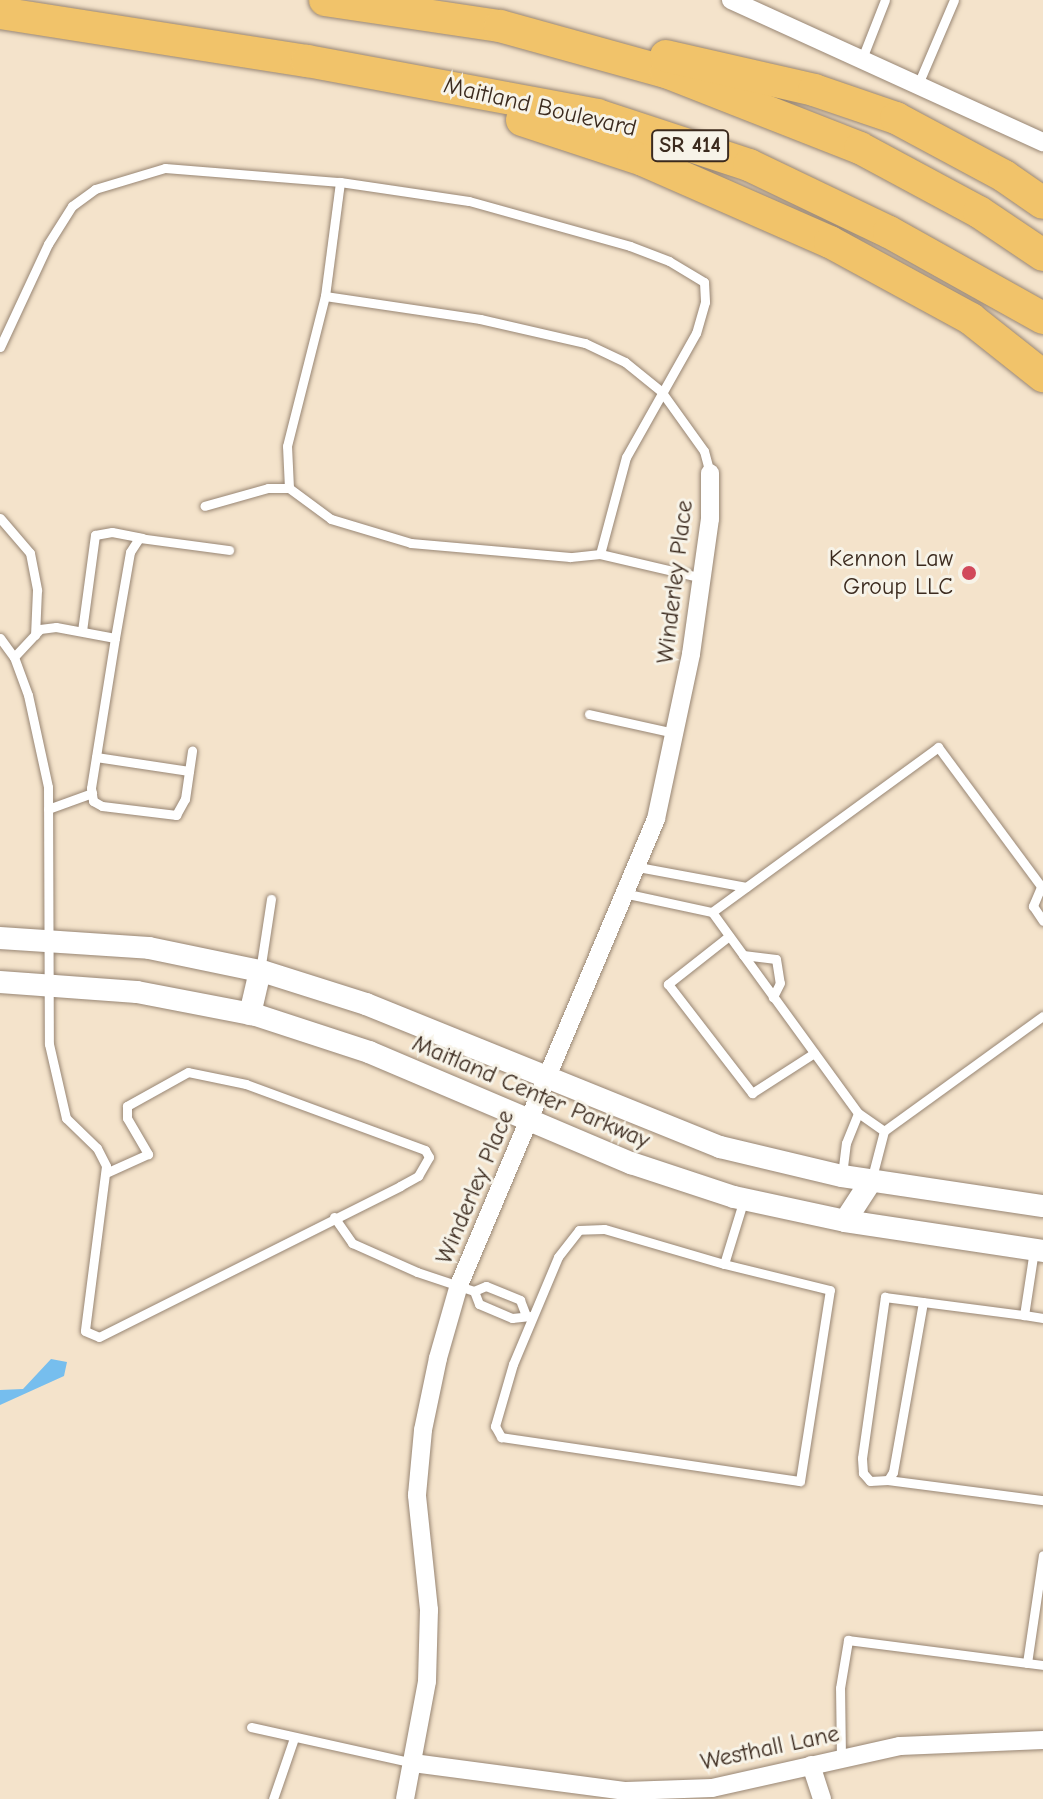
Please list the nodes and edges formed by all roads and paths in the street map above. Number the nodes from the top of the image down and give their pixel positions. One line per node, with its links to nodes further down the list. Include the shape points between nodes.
1 (325, 0): 6 (highway, SR 414)
2 (731, 0): 7 (street)
3 (885, 0): 7 (lane)
4 (954, 0): 9 (lane)
5 (13, 15): 8 (highway, Maitland Boulevard / SR 414)
6 (556, 38): 12 (highway, via 724,66 828,94 896,118); 13 (highway, SR 414, via 720,91 860,148 979,212)
7 (863, 56): 9 (street)
8 (307, 61): 15 (highway, Maitland Boulevard / SR 414, via 597,115 749,165 889,232); 17 (highway, via 558,129 749,204 971,319)
9 (919, 82): 10 (street)
10 (1043, 142)
11 (340, 182): 14 (lane); 16 (lane, via 165,168 95,189 72,206 48,244); 18 (lane, via 469,201 595,235 669,261 704,282 705,302 696,333)
12 (1043, 203)
13 (1043, 255)
14 (325, 296): 18 (lane, via 480,319 585,343 625,362); 20 (lane, via 287,446)
15 (1043, 318)
16 (0, 347)
17 (1043, 376)
18 (661, 391): 19 (lane, via 704,451); 25 (lane, via 626,457)
19 (710, 473): 26 (street, Winderley Place)
20 (289, 488): 21 (lane, via 268,488); 25 (lane, via 331,519 411,543 570,557)
21 (204, 506)
22 (0, 518): 28 (lane, via 30,553 37,590)
23 (142, 538): 24 (lane); 27 (lane, via 112,532 95,535); 30 (lane, via 130,552)
24 (229, 550)
25 (600, 554): 26 (lane)
26 (703, 578): 33 (street, Winderley Place)
27 (82, 631): 28 (lane, via 56,627); 30 (lane)
28 (35, 635): 31 (lane)
29 (0, 638): 31 (lane)
30 (115, 638): 35 (lane)
31 (14, 657): 38 (lane, via 35,726)
32 (589, 714): 33 (lane)
33 (677, 733): 39 (street, Winderley Place)
34 (192, 751): 36 (lane)
35 (96, 757): 36 (lane); 37 (lane)
36 (189, 771): 37 (lane, via 185,799 176,815 102,806)
37 (92, 793): 38 (lane)
38 (48, 809): 48 (lane)
39 (638, 867): 40 (lane); 42 (street, Winderley Place)
40 (746, 887): 41 (lane, via 938,747); 44 (lane)
41 (1042, 888): 45 (lane, via 1033,906)
42 (628, 894): 44 (lane); 57 (street, Winderley Place)
43 (271, 899): 50 (lane)
44 (712, 912): 46 (lane)
45 (1043, 921)
46 (729, 936): 49 (lane); 56 (lane, via 668,984 752,1093)
47 (0, 938): 48 (street, Maitland Center Parkway)
48 (48, 939): 50 (street, Maitland Center Parkway, via 149,948); 52 (lane)
49 (743, 955): 53 (lane); 53 (lane, via 776,959 780,983)
50 (260, 971): 54 (street); 57 (street, Maitland Center Parkway, via 366,1004)
51 (0, 982): 52 (street, Maitland Center Parkway)
52 (46, 983): 54 (street, Maitland Center Parkway, via 137,992); 61 (lane, via 49,1044 66,1118 97,1148)
53 (773, 997): 56 (lane)
54 (250, 1014): 59 (street, Maitland Center Parkway, via 369,1052)
55 (1043, 1016): 60 (lane)
56 (814, 1053): 58 (lane)
57 (550, 1081): 59 (street, Winderley Place); 62 (street, Maitland Center Parkway, via 720,1147)
58 (858, 1113): 60 (lane); 62 (lane, via 846,1143)
59 (528, 1120): 64 (street, Maitland Center Parkway, via 631,1163); 70 (street, Winderley Place)
60 (884, 1131): 63 (lane)
61 (106, 1173): 66 (lane, via 85,1331 99,1337); 66 (lane, via 148,1154 127,1118 127,1106 188,1072 201,1073 246,1084 425,1150 426,1168 418,1176)
62 (842, 1176): 63 (street, Maitland Center Parkway); 67 (street)
63 (871, 1181): 65 (street, Maitland Center Parkway); 67 (street)
64 (744, 1199): 67 (street, Maitland Center Parkway); 69 (lane)
65 (1043, 1206)
66 (334, 1217): 70 (lane, via 352,1243)
67 (845, 1221): 68 (street, Maitland Center Parkway)
68 (1038, 1250): 73 (lane)
69 (724, 1264): 72 (lane, via 604,1229 579,1230 558,1257); 72 (lane, via 830,1290 803,1475 795,1485 501,1437 495,1426)
70 (467, 1288): 72 (lane, via 479,1304 512,1318); 72 (lane, via 486,1286 520,1300); 84 (street, Winderley Place, via 423,1430 417,1495 429,1610 427,1681)
71 (923, 1302): 73 (lane); 75 (lane, via 897,1459); 75 (lane, via 885,1297 862,1458 865,1478)
72 (528, 1315)
73 (1024, 1315): 74 (lane)
74 (1043, 1318)
75 (888, 1480): 76 (lane)
76 (1043, 1500)
77 (1043, 1555): 78 (lane)
78 (1027, 1663): 79 (lane); 83 (lane, via 848,1640 840,1688)
79 (1043, 1665)
80 (251, 1727): 81 (lane)
81 (294, 1738): 84 (lane); 86 (lane)
82 (1043, 1740): 83 (street, Westhall Lane, via 953,1741)
83 (841, 1757): 85 (street, Westhall Lane)
84 (413, 1763): 85 (street, Westhall Lane, via 626,1791 712,1788); 87 (street, Winderley Place)
85 (811, 1765): 88 (street)
86 (273, 1799)
87 (405, 1799)
88 (822, 1799)

